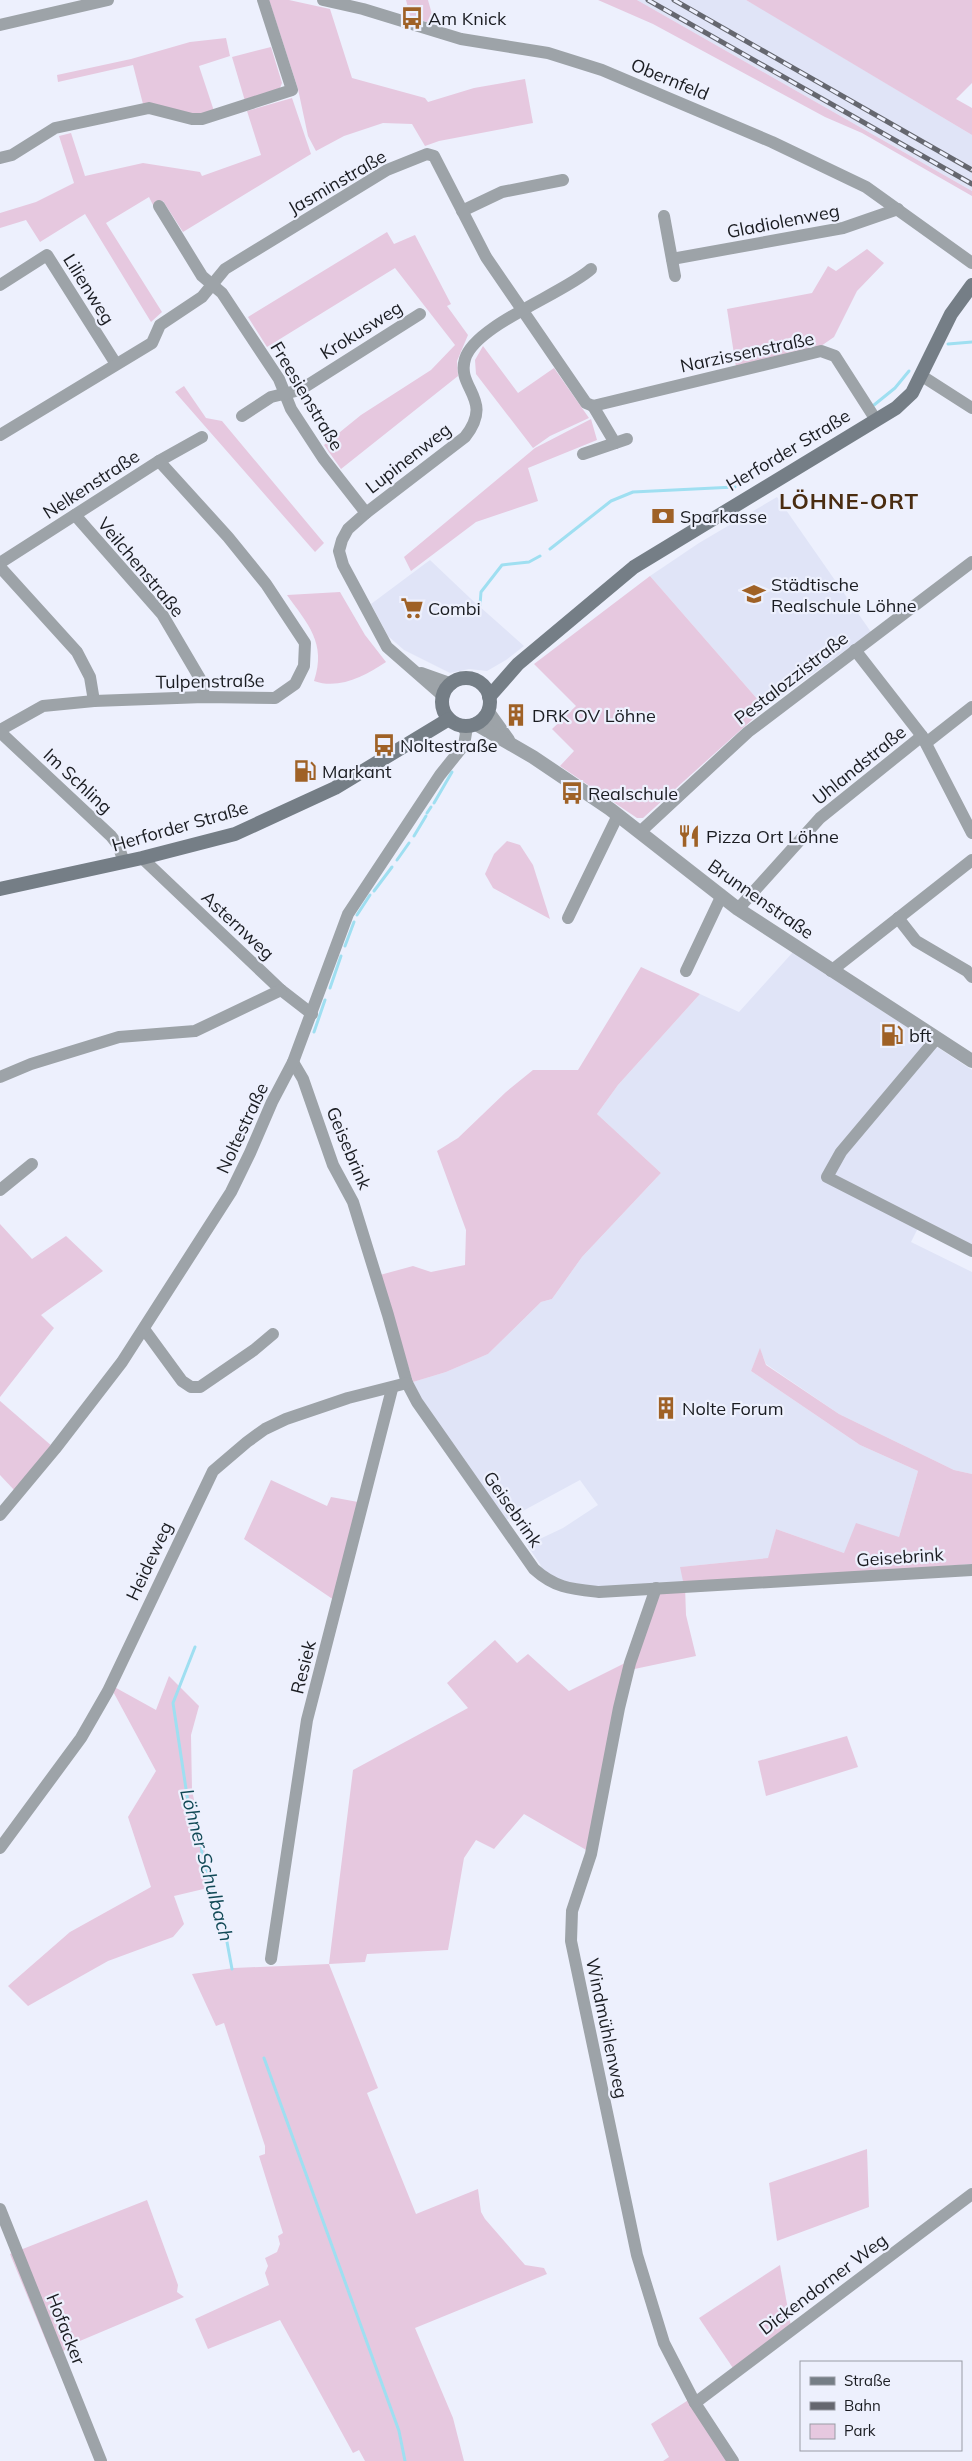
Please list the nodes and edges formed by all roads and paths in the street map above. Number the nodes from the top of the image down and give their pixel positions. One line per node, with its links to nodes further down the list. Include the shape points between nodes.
1 (108, 0): 5 (street)
2 (264, 0): 6 (street, via 292,90 202,119 149,108 55,128 12,155)
3 (323, 0): 4 (street, Obernfeld)
4 (361, 4): 9 (street, Obernfeld, via 461,39 548,53 602,70 781,146 866,187)
5 (0, 25)
6 (0, 158)
7 (563, 180): 10 (street, via 502,192)
8 (160, 206): 17 (street, via 202,276)
9 (898, 209): 12 (street, Gladiolenweg, via 843,228); 13 (street, Obernfeld)
10 (462, 211): 17 (street, Jasminstraße, via 434,156 427,154 387,170 224,269); 19 (street, Jasminstraße, via 486,257)
11 (664, 216): 12 (street)
12 (672, 259): 15 (street)
13 (972, 263)
14 (591, 270): 19 (street)
15 (675, 276)
16 (0, 285): 21 (street, Lilienweg, via 47,255)
17 (212, 285): 21 (street, Jasminstraße, via 202,297 160,324 152,343); 23 (street, Freesienstraße, via 222,293)
18 (972, 285): 22 (main road, Herforder Straße, via 951,314)
19 (521, 310): 24 (street, Jasminstraße); 32 (street, Lupinenweg, via 482,338 465,358 463,368 478,409 473,427 465,437)
20 (420, 314): 23 (street, Krokusweg, via 300,390)
21 (116, 364): 28 (street, Jasminstraße)
22 (922, 376): 25 (street); 27 (main road, Herforder Straße, via 912,393)
23 (286, 393): 26 (street, Krokusweg, via 271,397); 32 (street, Freesienstraße, via 291,409 323,458)
24 (590, 404): 27 (street, Narzissenstraße, via 821,351 835,356); 30 (street, via 621,441)
25 (972, 408)
26 (242, 416)
27 (876, 420): 37 (main road, Herforder Straße, via 634,567)
28 (0, 435)
29 (202, 436): 31 (street, Nelkenstraße)
30 (583, 454)
31 (159, 461): 33 (street, Nelkenstraße); 41 (street, Tulpenstraße, via 266,584 305,643 304,666 295,684 275,698)
32 (366, 513): 38 (street, via 348,529 339,552 361,602 387,647 401,662)
33 (75, 515): 35 (street, Nelkenstraße); 41 (street, Veilchenstraße, via 162,614 202,682)
34 (972, 562): 36 (street, Pestalozzistraße)
35 (0, 565): 43 (street, via 78,652 90,677)
36 (855, 650): 49 (street); 52 (street, Pestalozzistraße, via 748,732)
37 (513, 668): 39 (main road, Herforder Straße); 42 (main road, Herforder Straße)
38 (416, 671): 40 (street); 45 (street)
39 (480, 683): 40 (main road, via 462,679); 42 (main road)
40 (452, 684): 45 (main road)
41 (204, 697): 43 (street, Tulpenstraße)
42 (489, 697): 46 (main road)
43 (94, 701): 48 (street, Tulpenstraße, via 43,706)
44 (972, 707): 49 (street, Uhlandstraße)
45 (446, 708): 47 (main road); 54 (main road, Herforder Straße, via 413,741 335,788 234,834)
46 (488, 712): 47 (main road); 50 (street, Brunnenstraße)
47 (470, 725): 50 (street, Brunnenstraße); 66 (street, Noltestraße, via 461,750 440,775 348,914)
48 (0, 731): 56 (street, Im Schling, via 111,836)
49 (924, 740): 53 (street); 59 (street, Uhlandstraße, via 820,818)
50 (510, 743): 51 (street, Brunnenstraße)
51 (618, 815): 52 (street, Brunnenstraße); 60 (street)
52 (640, 832): 58 (street, Brunnenstraße)
53 (972, 834)
54 (142, 858): 56 (main road, Herforder Straße); 65 (street, Asternweg)
55 (972, 860): 61 (street)
56 (124, 862): 57 (main road, Herforder Straße)
57 (0, 889)
58 (721, 897): 59 (street, Brunnenstraße); 62 (street)
59 (738, 909): 63 (street, Brunnenstraße)
60 (568, 918)
61 (898, 918): 63 (street); 64 (street, via 916,941)
62 (686, 971)
63 (831, 971): 67 (street, Brunnenstraße)
64 (972, 977)
65 (281, 990): 66 (street, Asternweg); 70 (street, via 195,1031 119,1037)
66 (312, 1014): 69 (street, Noltestraße)
67 (936, 1039): 68 (street, Brunnenstraße); 73 (street, via 842,1152 828,1177)
68 (972, 1061)
69 (294, 1062): 74 (street, Noltestraße, via 231,1192); 76 (street, Geisebrink, via 333,1165 356,1210)
70 (0, 1077)
71 (32, 1164): 72 (street)
72 (0, 1190)
73 (972, 1251)
74 (144, 1329): 75 (street, via 182,1381 191,1387 200,1387); 78 (street, Noltestraße, via 55,1449)
75 (273, 1334)
76 (407, 1383): 77 (street, Heideweg); 80 (street, Geisebrink, via 534,1569 546,1581 563,1588 599,1592)
77 (392, 1389): 81 (street, Heideweg, via 348,1398 286,1419 247,1442 213,1471 108,1691 80,1738); 82 (street, Resiek, via 307,1720)
78 (0, 1515)
79 (972, 1570): 80 (street, Geisebrink)
80 (656, 1588): 85 (street, Windmühlenweg, via 623,1690 591,1854 572,1911 571,1941 637,2255 664,2343)
81 (0, 1848)
82 (271, 1959)
83 (972, 2194): 85 (street, Dickendorner Weg)
84 (0, 2209): 86 (street, Hofacker)
85 (695, 2403): 87 (street, Windmühlenweg)
86 (101, 2461)
87 (733, 2461)

